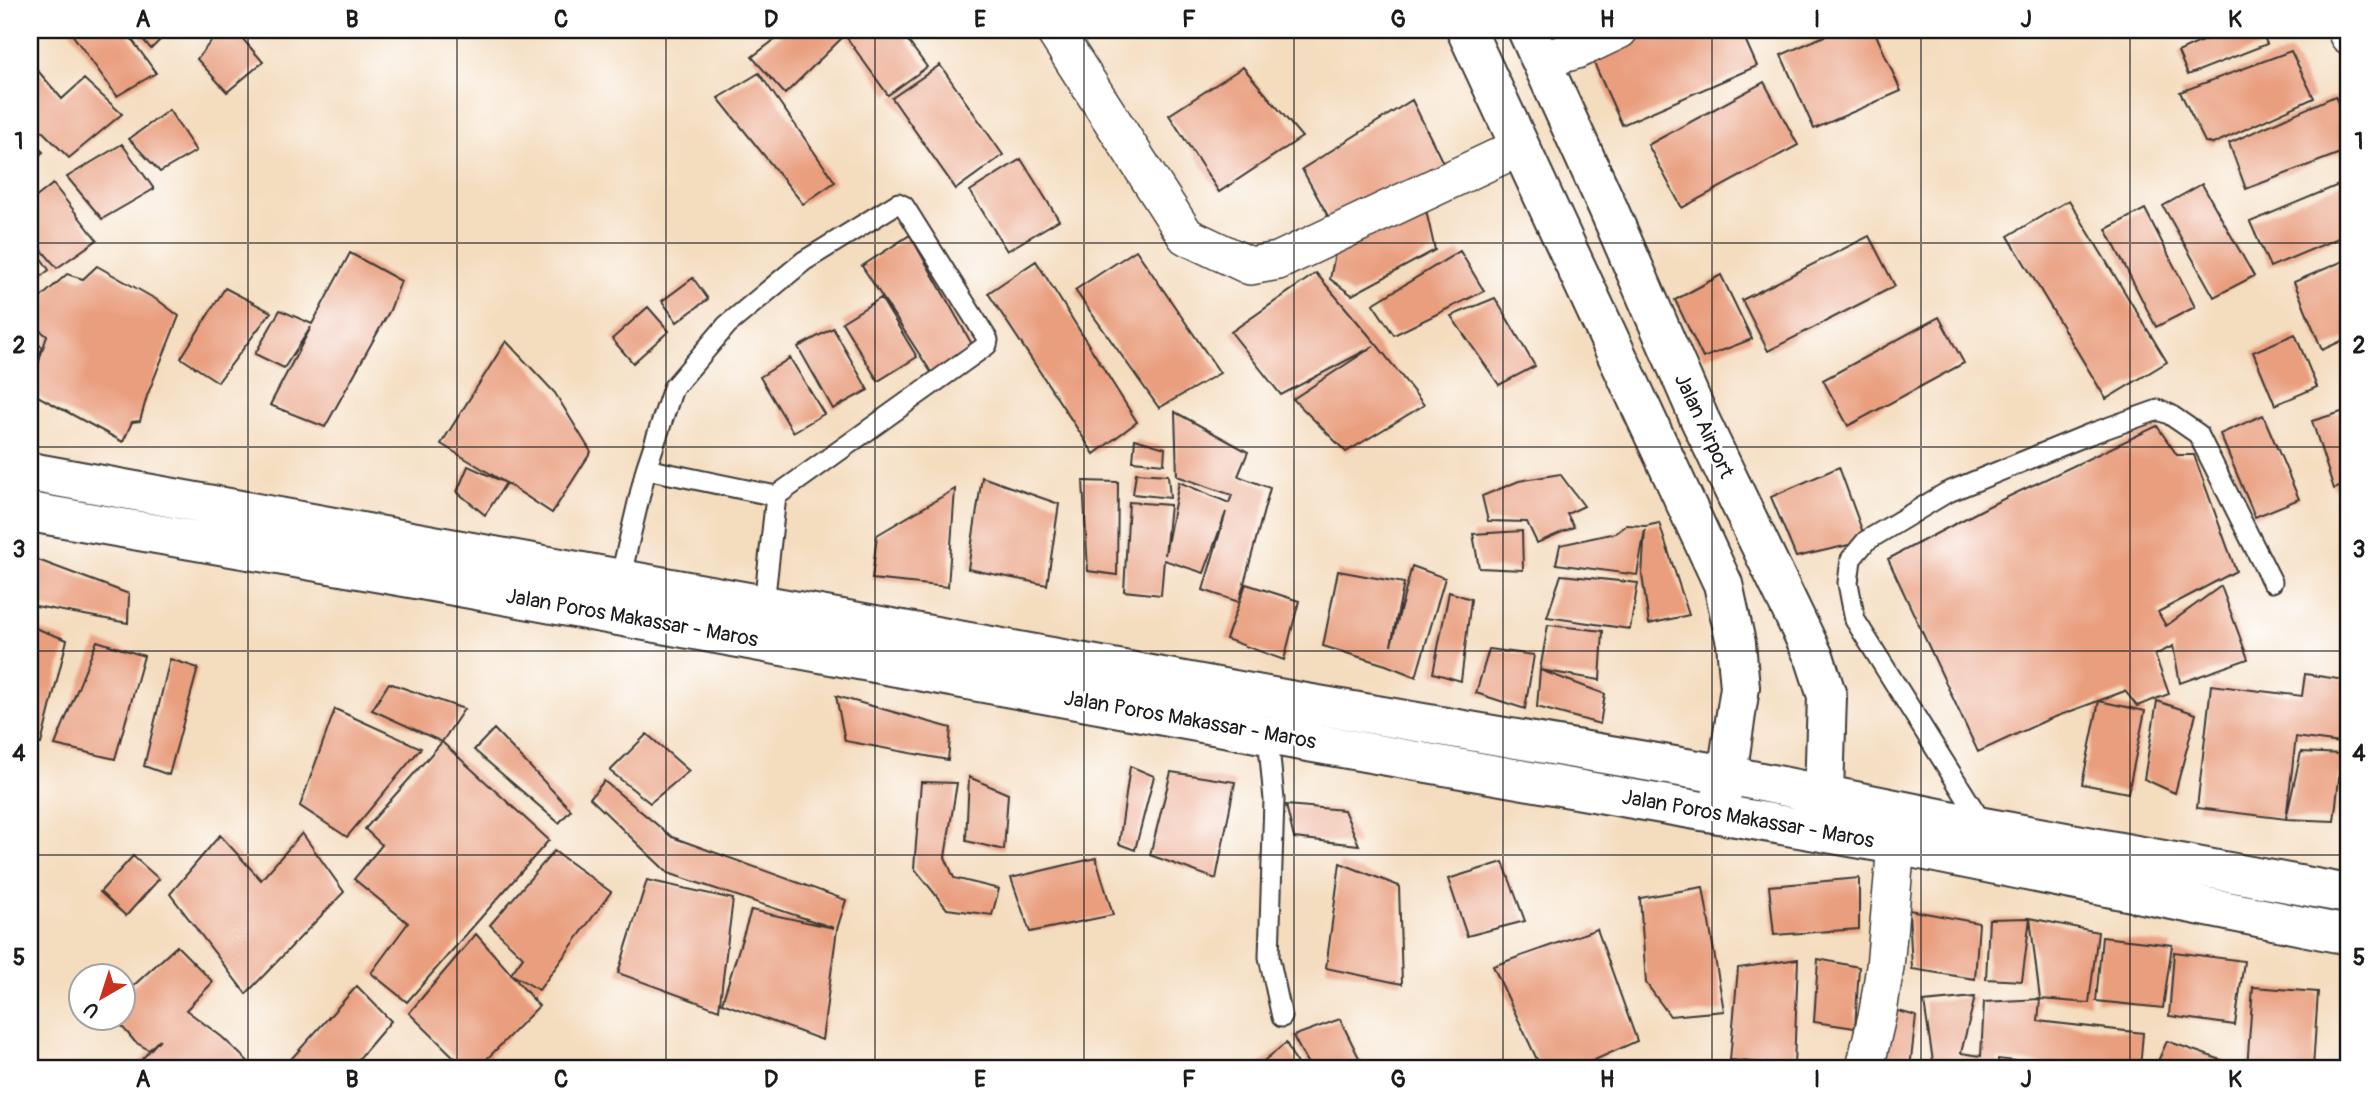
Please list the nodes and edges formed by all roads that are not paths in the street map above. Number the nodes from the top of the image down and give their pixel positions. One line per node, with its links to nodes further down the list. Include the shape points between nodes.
1 (1054, 30): 7 (street, via 1186,236 1250,266 1278,261)
2 (1466, 30): 7 (main road)
3 (1619, 30): 6 (street, via 1577,50)
4 (2346, 30): 5 (street)
5 (2348, 35)
6 (1534, 45): 8 (main road, Jalan Airport)
7 (1520, 147): 9 (main road)
8 (1700, 420): 9 (main road); 19 (main road, Jalan Airport, via 1815,659 1827,696)
9 (1654, 439): 18 (main road, via 1723,584 1734,631 1740,687)
10 (646, 469): 12 (lane); 12 (lane, via 673,388 727,325 804,261 898,203 988,340 987,345); 14 (lane)
11 (30, 472): 14 (main road, Jalan Poros Makassar - Maros)
12 (776, 496): 16 (lane)
13 (30, 512): 17 (main road, Jalan Poros Makassar - Maros)
14 (620, 579): 16 (main road, Jalan Poros Makassar - Maros)
15 (2272, 582): 21 (lane, via 2199,434 2158,410 1947,493 1866,541 1851,559 1848,583 1855,620)
16 (764, 604): 18 (main road, Jalan Poros Makassar - Maros)
17 (1268, 735): 20 (main road, Jalan Poros Makassar - Maros); 26 (lane, via 1275,800 1269,957)
18 (1727, 775): 19 (main road, Jalan Poros Makassar - Maros); 20 (main road)
19 (1824, 793): 21 (main road, Jalan Poros Makassar - Maros); 22 (main road, Jalan Airport)
20 (1717, 814): 22 (main road, Jalan Poros Makassar - Maros)
21 (1984, 827): 24 (main road, Jalan Poros Makassar - Maros)
22 (1819, 832): 23 (main road, Jalan Poros Makassar - Maros)
23 (1896, 845): 25 (main road, Jalan Poros Makassar - Maros); 27 (street, via 1885,967)
24 (2348, 894)
25 (2348, 935)
26 (1282, 1017)
27 (1865, 1068)

